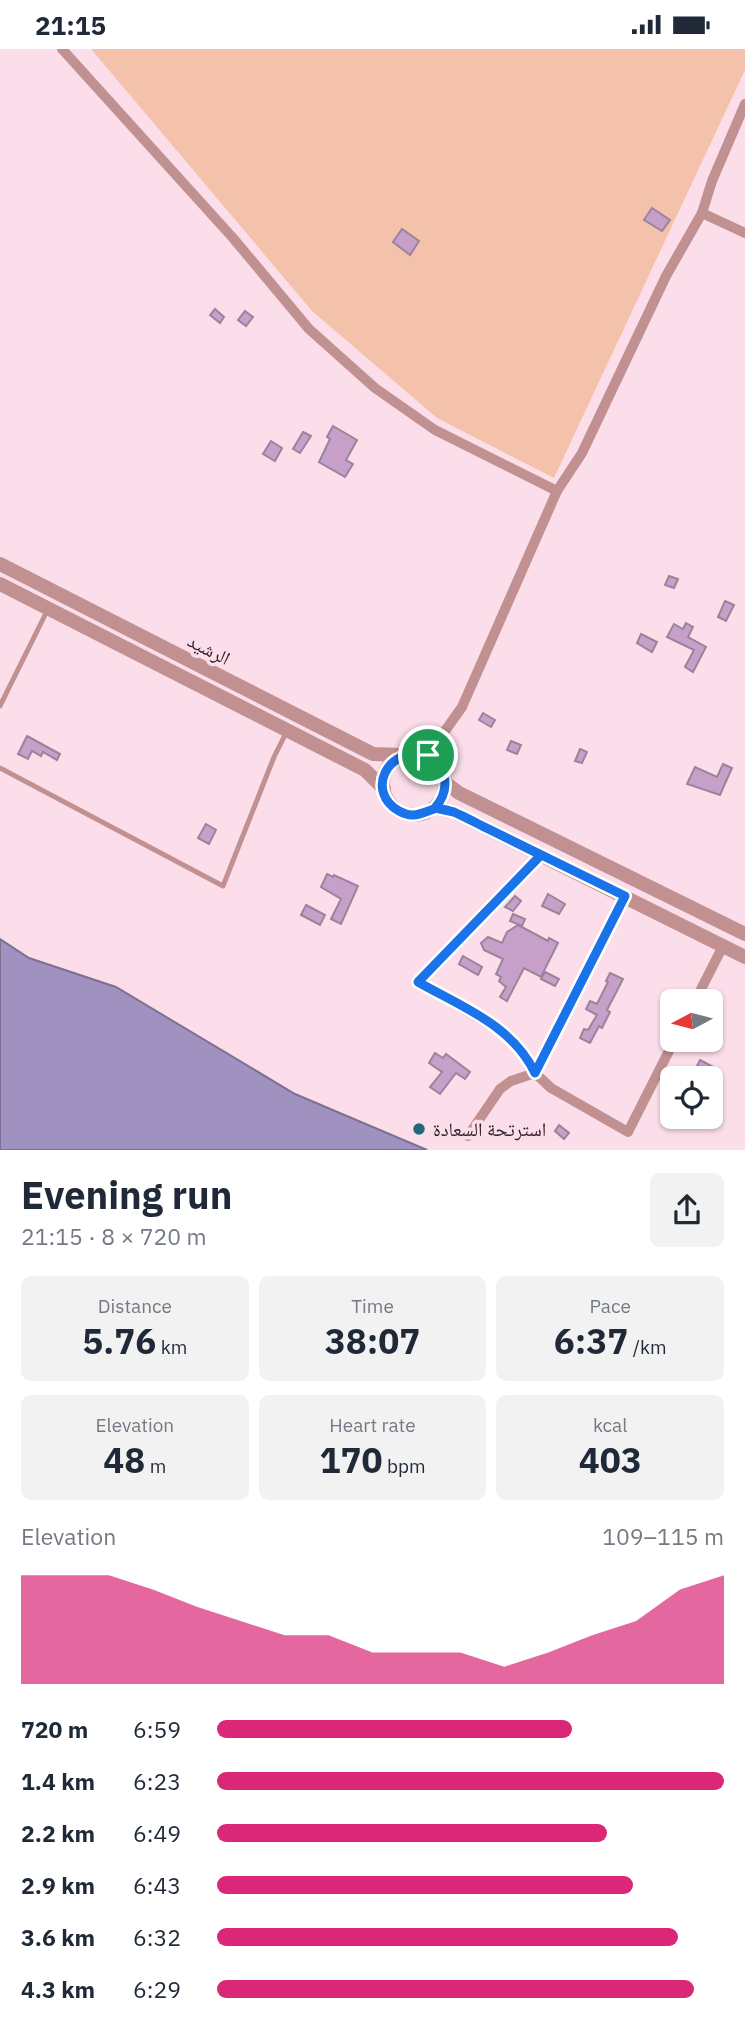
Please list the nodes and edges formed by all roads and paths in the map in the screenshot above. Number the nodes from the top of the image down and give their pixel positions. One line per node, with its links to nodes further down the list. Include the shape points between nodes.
1 (62, 49): 5 (street, via 233,237 309,329 365,379 435,430)
2 (745, 104): 3 (street)
3 (702, 213): 4 (street); 5 (street, via 666,276 582,453)
4 (745, 233)
5 (556, 491): 12 (street, via 462,707)
6 (0, 564): 11 (street, الرشيد, via 373,754)
7 (0, 584): 8 (street, الرشيد)
8 (48, 609): 9 (lane); 10 (street, الرشيد)
9 (0, 706)
10 (287, 731): 13 (lane, via 223,886); 15 (street, الرشيد, via 365,770)
11 (403, 755): 12 (street); 15 (street, via 388,766)
12 (428, 755): 14 (street, via 440,766)
13 (0, 768)
14 (446, 783): 16 (street); 19 (street)
15 (384, 789): 16 (street, via 390,804 408,815)
16 (435, 808): 17 (street, via 454,812)
17 (541, 855): 18 (street); 22 (lane)
18 (625, 896): 20 (street); 25 (street)
19 (745, 934)
20 (723, 946): 21 (street); 23 (street)
21 (745, 957)
22 (418, 982): 25 (street, via 509,1036)
23 (701, 989)
24 (669, 1052): 25 (street, via 628,1132 551,1088)
25 (535, 1073): 26 (street, via 500,1089)
26 (468, 1136)

